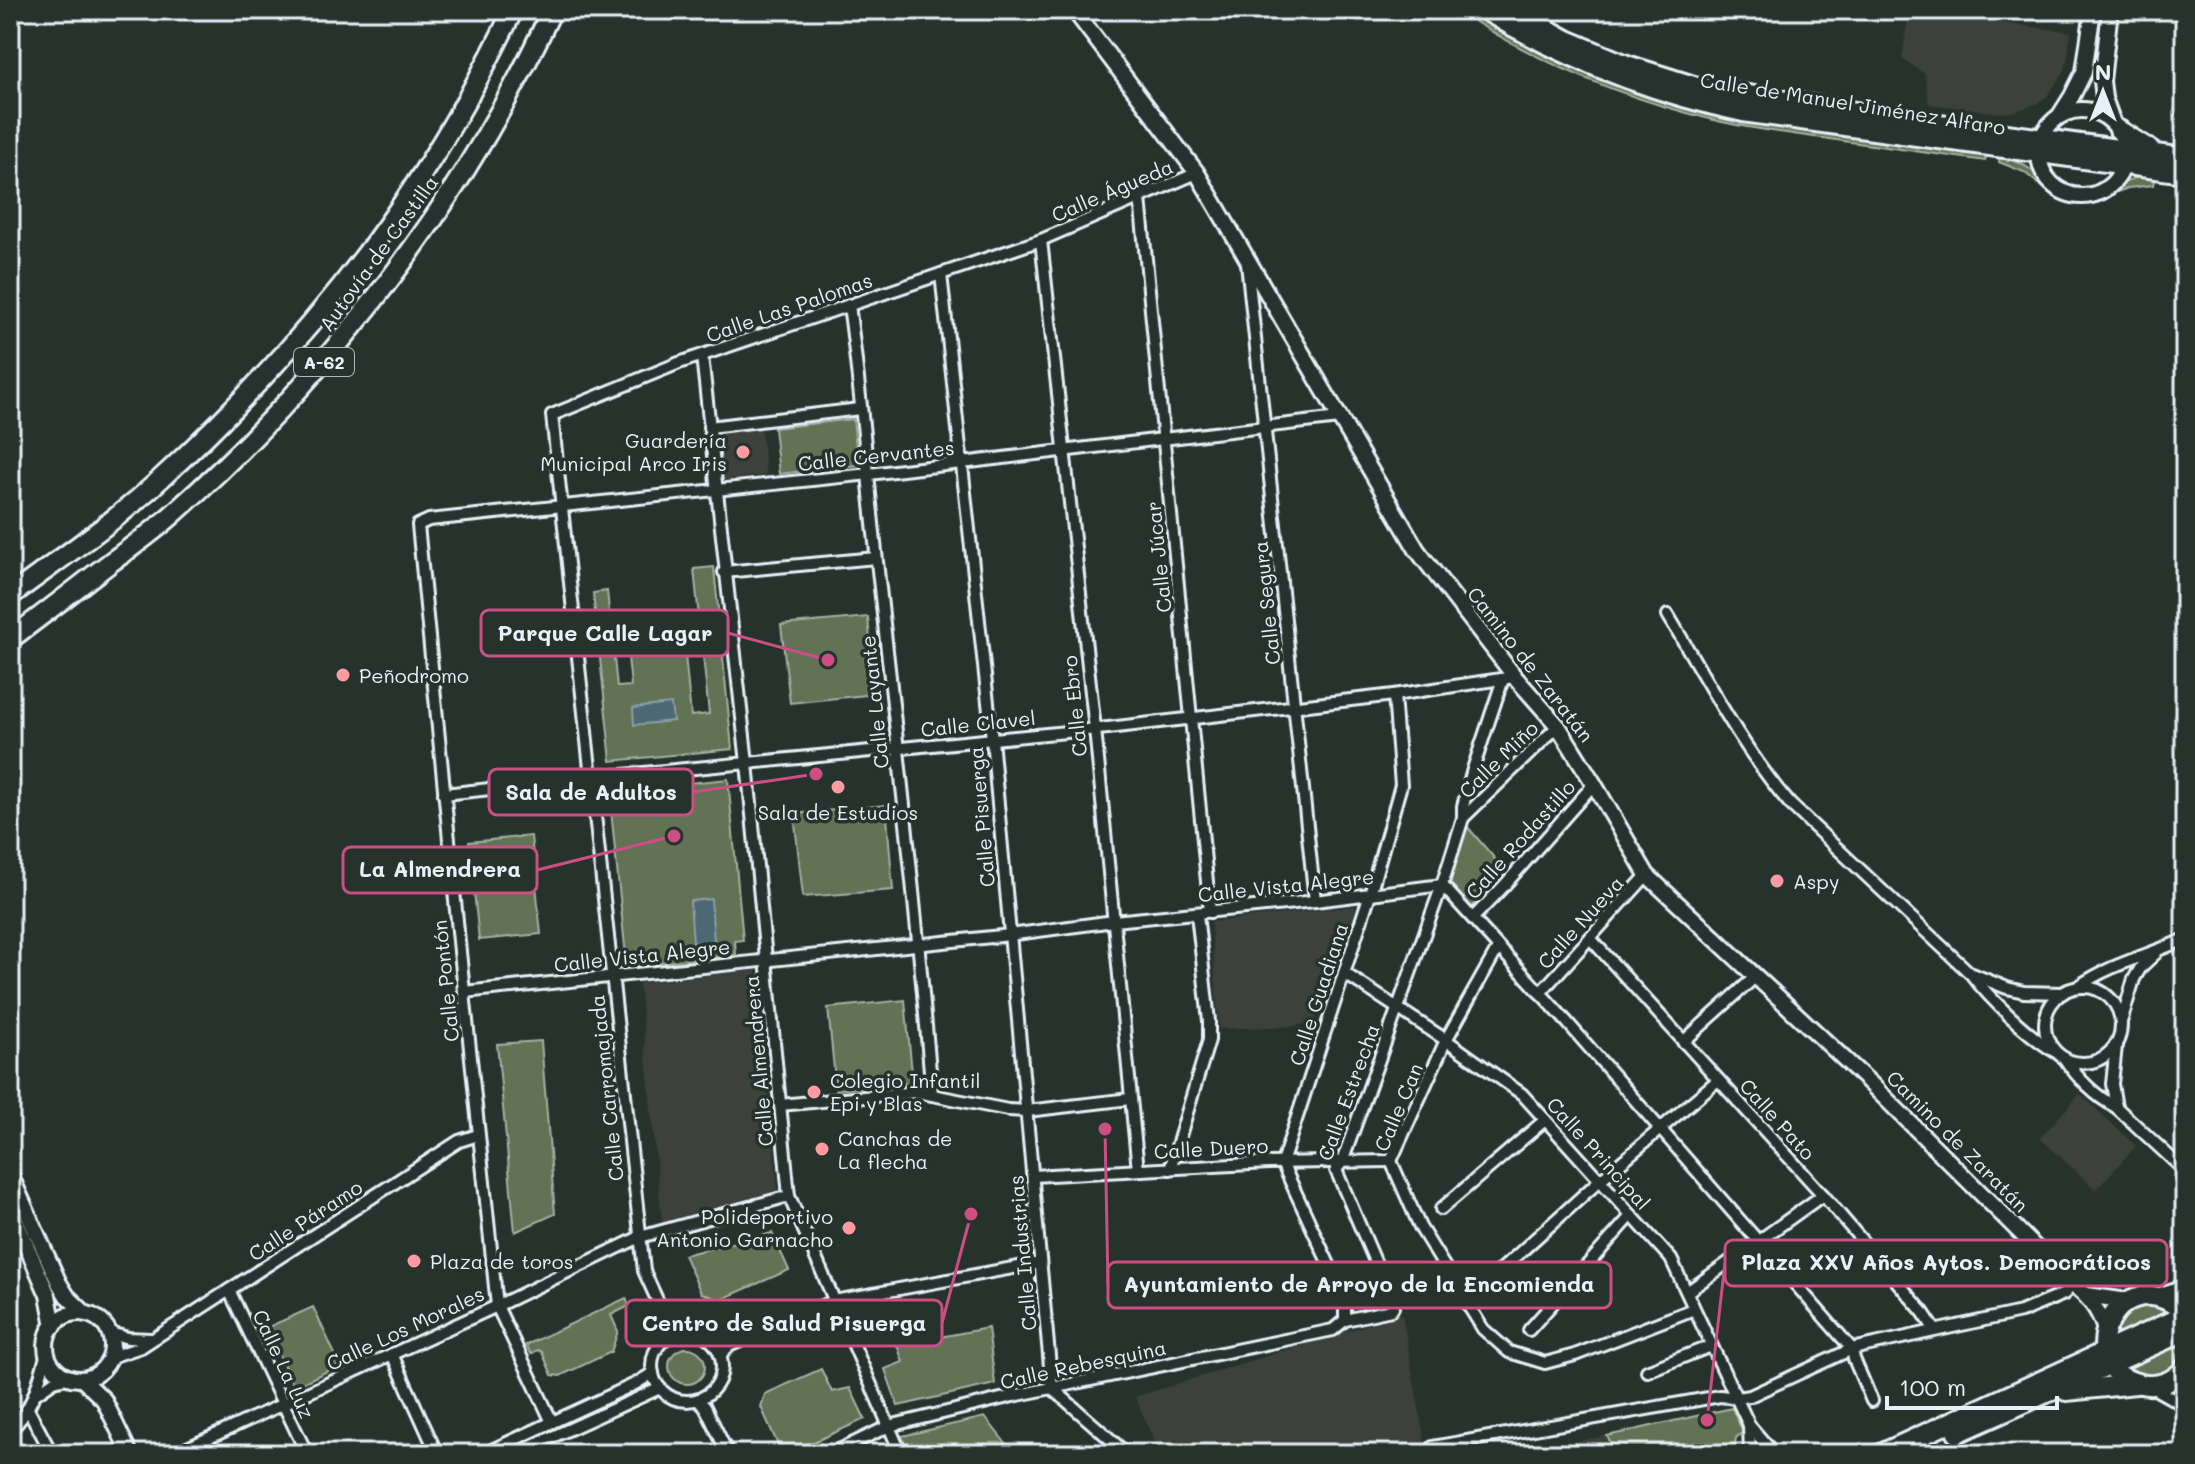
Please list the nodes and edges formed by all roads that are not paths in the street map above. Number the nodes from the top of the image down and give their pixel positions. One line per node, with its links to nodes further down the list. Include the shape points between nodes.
1 (513, 10): 38 (highway, Autovía de Castilla / A-62, via 423,174 302,333 152,486)
2 (552, 10): 40 (highway, Autovía de Castilla / A-62, via 505,106 452,191 327,359 172,515)
3 (1074, 10): 14 (street, Camino de Zaratán)
4 (1485, 10): 10 (highway, Calle de Manuel Jiménez Alfaro, via 1567,55 1695,101 1743,112)
5 (1513, 10): 10 (highway, Calle de Manuel Jiménez Alfaro, via 1567,40 1697,87)
6 (2093, 10): 8 (street, via 2084,72)
7 (2110, 10): 9 (street, via 2102,81)
8 (2060, 115): 9 (street, via 2088,111); 10 (street)
9 (2116, 127): 11 (highway); 12 (street)
10 (2040, 146): 12 (highway, Calle de Manuel Jiménez Alfaro); 12 (street, via 2039,162 2053,184 2077,195 2109,186)
11 (2159, 154): 12 (highway, Calle de Manuel Jiménez Alfaro); 13 (highway, Calle de Manuel Jiménez Alfaro)
12 (2124, 157): 15 (highway, Calle de Manuel Jiménez Alfaro)
13 (2185, 158)
14 (1197, 173): 16 (street, Calle Águeda); 18 (street, Camino de Zaratán)
15 (2185, 173)
16 (1140, 198): 17 (street, Calle Águeda); 29 (street, Calle Júcar)
17 (1041, 240): 19 (street, Calle Las Palomas); 30 (street, Calle Ebro)
18 (1247, 258): 20 (street, Camino de Zaratán); 21 (street, Calle Segura)
19 (941, 274): 22 (street, Calle Las Palomas); 31 (street, Calle Pisuerga)
20 (1270, 298): 21 (street, via 1261,294); 26 (street, Camino de Zaratán)
21 (1251, 302): 28 (street, Calle Segura)
22 (849, 305): 23 (street, Calle Las Palomas); 24 (street, Calle Layante)
23 (702, 356): 25 (street, Calle Las Palomas); 27 (street, Calle Almendrera)
24 (860, 409): 27 (street); 32 (street, Calle Layante)
25 (552, 415): 34 (street, Calle Carromajada)
26 (1339, 418): 28 (street, Calle Cervantes); 41 (street, Camino de Zaratán, via 1417,550)
27 (709, 427): 33 (street, Calle Almendrera)
28 (1266, 428): 29 (street, Calle Cervantes); 43 (street, Calle Segura)
29 (1163, 439): 30 (street, Calle Cervantes); 44 (street, Calle Júcar)
30 (1066, 451): 31 (street, Calle Cervantes); 46 (street, Calle Ebro)
31 (963, 463): 32 (street, Calle Cervantes); 47 (street, Calle Pisuerga)
32 (869, 474): 33 (street, Calle Cervantes); 36 (street, Calle Layante)
33 (716, 489): 34 (street, Calle Cervantes); 37 (street, Calle Almendrera)
34 (563, 505): 35 (street, Calle Cervantes); 50 (street, Calle Carromajada)
35 (418, 525): 52 (street, Calle Pontón)
36 (876, 558): 37 (street); 48 (street, Calle Layante)
37 (724, 572): 49 (street, Calle Almendrera)
38 (10, 596)
39 (1668, 615): 70 (street, via 1773,784)
40 (10, 639)
41 (1509, 678): 42 (street, Calle Clavel); 45 (street, Camino de Zaratán); 53 (street, Calle Estrecha, via 1473,769)
42 (1394, 695): 43 (street, Calle Clavel); 56 (street, Calle Guadiana, via 1401,785)
43 (1295, 706): 44 (street, Calle Clavel); 57 (street, Calle Segura)
44 (1192, 718): 46 (street, Calle Clavel); 58 (street, Calle Júcar)
45 (1558, 726): 51 (street, Camino de Zaratán); 53 (street, Calle Miño)
46 (1095, 729): 47 (street, Calle Clavel); 61 (street, Calle Ebro)
47 (992, 739): 48 (street, Calle Clavel); 62 (street, Calle Pisuerga)
48 (898, 749): 49 (street, Calle Clavel); 65 (street, Calle Layante)
49 (747, 763): 50 (street, Calle Clavel); 68 (street, Calle Almendrera)
50 (592, 778): 52 (street, Calle Clavel); 71 (street, Calle Carromajada)
51 (1594, 784): 54 (street, Camino de Zaratán); 60 (street, Calle Rodastillo)
52 (444, 794): 74 (street, Calle Pontón)
53 (1463, 818): 55 (street, Calle Estrecha)
54 (1647, 875): 63 (street, Calle Nueva); 72 (street, Camino de Zaratán)
55 (1442, 885): 56 (street, Calle Vista Alegre); 60 (street); 77 (street, Calle Estrecha)
56 (1370, 894): 57 (street, Calle Vista Alegre); 69 (street, Calle Guadiana)
57 (1315, 901): 58 (street, Calle Vista Alegre)
58 (1210, 912): 59 (street, Calle Vista Alegre)
59 (1197, 914): 61 (street, Calle Vista Alegre); 96 (street, via 1209,1040)
60 (1473, 918): 66 (street)
61 (1114, 921): 62 (street, Calle Vista Alegre); 86 (street, Calle Ebro)
62 (1010, 934): 65 (street, Calle Vista Alegre); 89 (street, Calle Pisuerga)
63 (1590, 938): 75 (street, Calle Nueva); 80 (street, Calle Pato)
64 (2185, 939): 67 (street)
65 (919, 945): 68 (street, Calle Vista Alegre); 85 (street, Calle Layante)
66 (1498, 948): 75 (street); 79 (street, Calle Can)
67 (2158, 952): 73 (street); 78 (street, via 2134,979)
68 (767, 960): 71 (street, Calle Vista Alegre); 87 (street, Calle Almendrera)
69 (1344, 973): 77 (street, Calle Principal); 95 (street, Calle Guadiana)
70 (1971, 974): 76 (street, via 2024,992); 82 (street)
71 (612, 976): 74 (street, Calle Vista Alegre); 107 (street, Calle Carromajada)
72 (1755, 977): 80 (street); 110 (street, Camino de Zaratán)
73 (2077, 987): 76 (street); 78 (street, via 2106,995)
74 (464, 992): 92 (street, Calle Pontón)
75 (1540, 993): 91 (street)
76 (2063, 993): 82 (street, via 2045,1020)
77 (1397, 1008): 79 (street, Calle Principal); 94 (street, Calle Estrecha)
78 (2121, 1021): 81 (street)
79 (1446, 1040): 90 (street, Calle Principal, via 1522,1094); 93 (street, Calle Can)
80 (1683, 1042): 84 (street, Calle Pato)
81 (2117, 1044): 83 (street, via 2094,1062); 88 (street, via 2112,1084)
82 (2054, 1051): 83 (street)
83 (2065, 1059): 88 (street)
84 (1718, 1080): 91 (street); 102 (street, Calle Pato)
85 (932, 1095): 87 (street); 89 (street)
86 (1130, 1099): 89 (street); 97 (street, Calle Ebro)
87 (780, 1105): 103 (street, Calle Almendrera)
88 (2116, 1107): 98 (street)
89 (1027, 1111): 100 (street, Calle Industrias)
90 (1545, 1120): 101 (street, Calle Principal); 105 (street)
91 (1661, 1129): 101 (street); 108 (street)
92 (478, 1135): 113 (street, Calle Páramo, via 459,1141); 119 (street, Calle Pontón)
93 (1391, 1161): 94 (street, Calle Duero); 120 (street, Calle Can, via 1420,1227 1483,1329 1509,1352 1545,1363)
94 (1342, 1162): 95 (street, Calle Duero); 123 (street, Calle Estrecha, via 1336,1170 1393,1307)
95 (1282, 1163): 96 (street, Calle Duero); 123 (street, via 1345,1299)
96 (1170, 1169): 97 (street, Calle Duero)
97 (1138, 1170): 100 (street, Calle Duero)
98 (2185, 1171)
99 (10, 1174): 121 (street, via 59,1283)
100 (1033, 1176): 109 (street, Calle Industrias)
101 (1599, 1181): 106 (street, Calle Principal); 112 (street)
102 (1823, 1195): 108 (street); 126 (street, Calle Pato)
103 (789, 1196): 107 (street, Calle Los Morales); 117 (street, Calle Almendrera)
104 (10, 1208): 124 (street, via 48,1295)
105 (1441, 1209)
106 (1631, 1216): 114 (street, Calle Principal, via 1671,1259); 125 (street)
107 (640, 1237): 119 (street, Calle Los Morales); 127 (street, Calle Carromajada, via 644,1271)
108 (1759, 1240): 114 (street); 133 (street)
109 (1040, 1263): 117 (street); 144 (street, Calle Industrias)
110 (2073, 1285): 115 (street, Camino de Zaratán); 126 (street, via 2021,1312)
111 (2185, 1285): 116 (street)
112 (1482, 1287)
113 (229, 1290): 130 (street, Calle Páramo); 151 (street, Calle La Luz)
114 (1687, 1292): 120 (street, Calle Principal)
115 (2087, 1295): 118 (street, Camino de Zaratán); 132 (street, Camino de Zaratán, via 2097,1308)
116 (2148, 1295): 118 (highway); 122 (highway, via 2175,1303)
117 (834, 1301): 134 (street); 156 (street, Calle Almendrera)
118 (2127, 1301): 132 (highway, via 2113,1313)
119 (497, 1306): 136 (street, Calle Los Morales); 154 (street, Calle Pontón)
120 (1694, 1309): 131 (street, Calle Principal)
121 (86, 1314): 124 (street, via 63,1318); 129 (street)
122 (2185, 1314): 132 (highway)
123 (1345, 1320): 144 (street, Calle Rebesquina, via 1333,1330)
124 (54, 1326): 135 (street)
125 (1529, 1330)
126 (1935, 1330): 133 (street)
127 (671, 1331): 134 (street, via 698,1333); 140 (street, via 656,1349)
128 (2185, 1331): 132 (highway)
129 (110, 1333): 130 (street); 137 (street)
130 (153, 1339): 137 (street, Calle Páramo)
131 (1711, 1346): 139 (street); 147 (street, Calle Principal)
132 (2106, 1347): 142 (highway, via 2119,1375); 145 (highway); 172 (highway)
133 (1852, 1349): 147 (street); 150 (street)
134 (719, 1350): 149 (street, via 721,1376)
135 (47, 1353): 141 (street, via 55,1368); 146 (street)
136 (392, 1354): 151 (street, Calle Los Morales); 163 (street)
137 (108, 1363): 141 (street, via 94,1375); 148 (street)
138 (2185, 1368): 142 (highway, via 2169,1381)
139 (1647, 1371)
140 (653, 1373): 143 (street); 154 (street)
141 (75, 1378): 146 (street, via 54,1381); 148 (street)
142 (2142, 1385): 145 (highway); 152 (street)
143 (660, 1388): 149 (street, via 682,1401); 165 (street)
144 (1052, 1388): 156 (street, Calle Rebesquina); 169 (street)
145 (2043, 1394): 173 (highway)
146 (34, 1395): 153 (street)
147 (1736, 1398): 155 (street, Calle Principal); 158 (street, via 1720,1396)
148 (104, 1400): 160 (street)
149 (703, 1401): 166 (street)
150 (1872, 1401)
151 (283, 1404): 161 (street, Calle Los Morales); 162 (street, Calle La Luz)
152 (2185, 1406)
153 (28, 1409): 157 (street); 159 (street)
154 (552, 1422): 164 (street)
155 (1749, 1425): 170 (street, Calle Principal); 171 (street, Calle Principal)
156 (889, 1426): 167 (street, Calle Rebesquina); 168 (street, Calle Almendrera)
157 (10, 1430)
158 (1433, 1447)
159 (52, 1454)
160 (130, 1454)
161 (174, 1454)
162 (307, 1454)
163 (437, 1454)
164 (483, 1454)
165 (515, 1454)
166 (728, 1454)
167 (831, 1454)
168 (901, 1454)
169 (1127, 1454)
170 (1750, 1454)
171 (1774, 1454)
172 (1881, 1454)
173 (1910, 1454)

